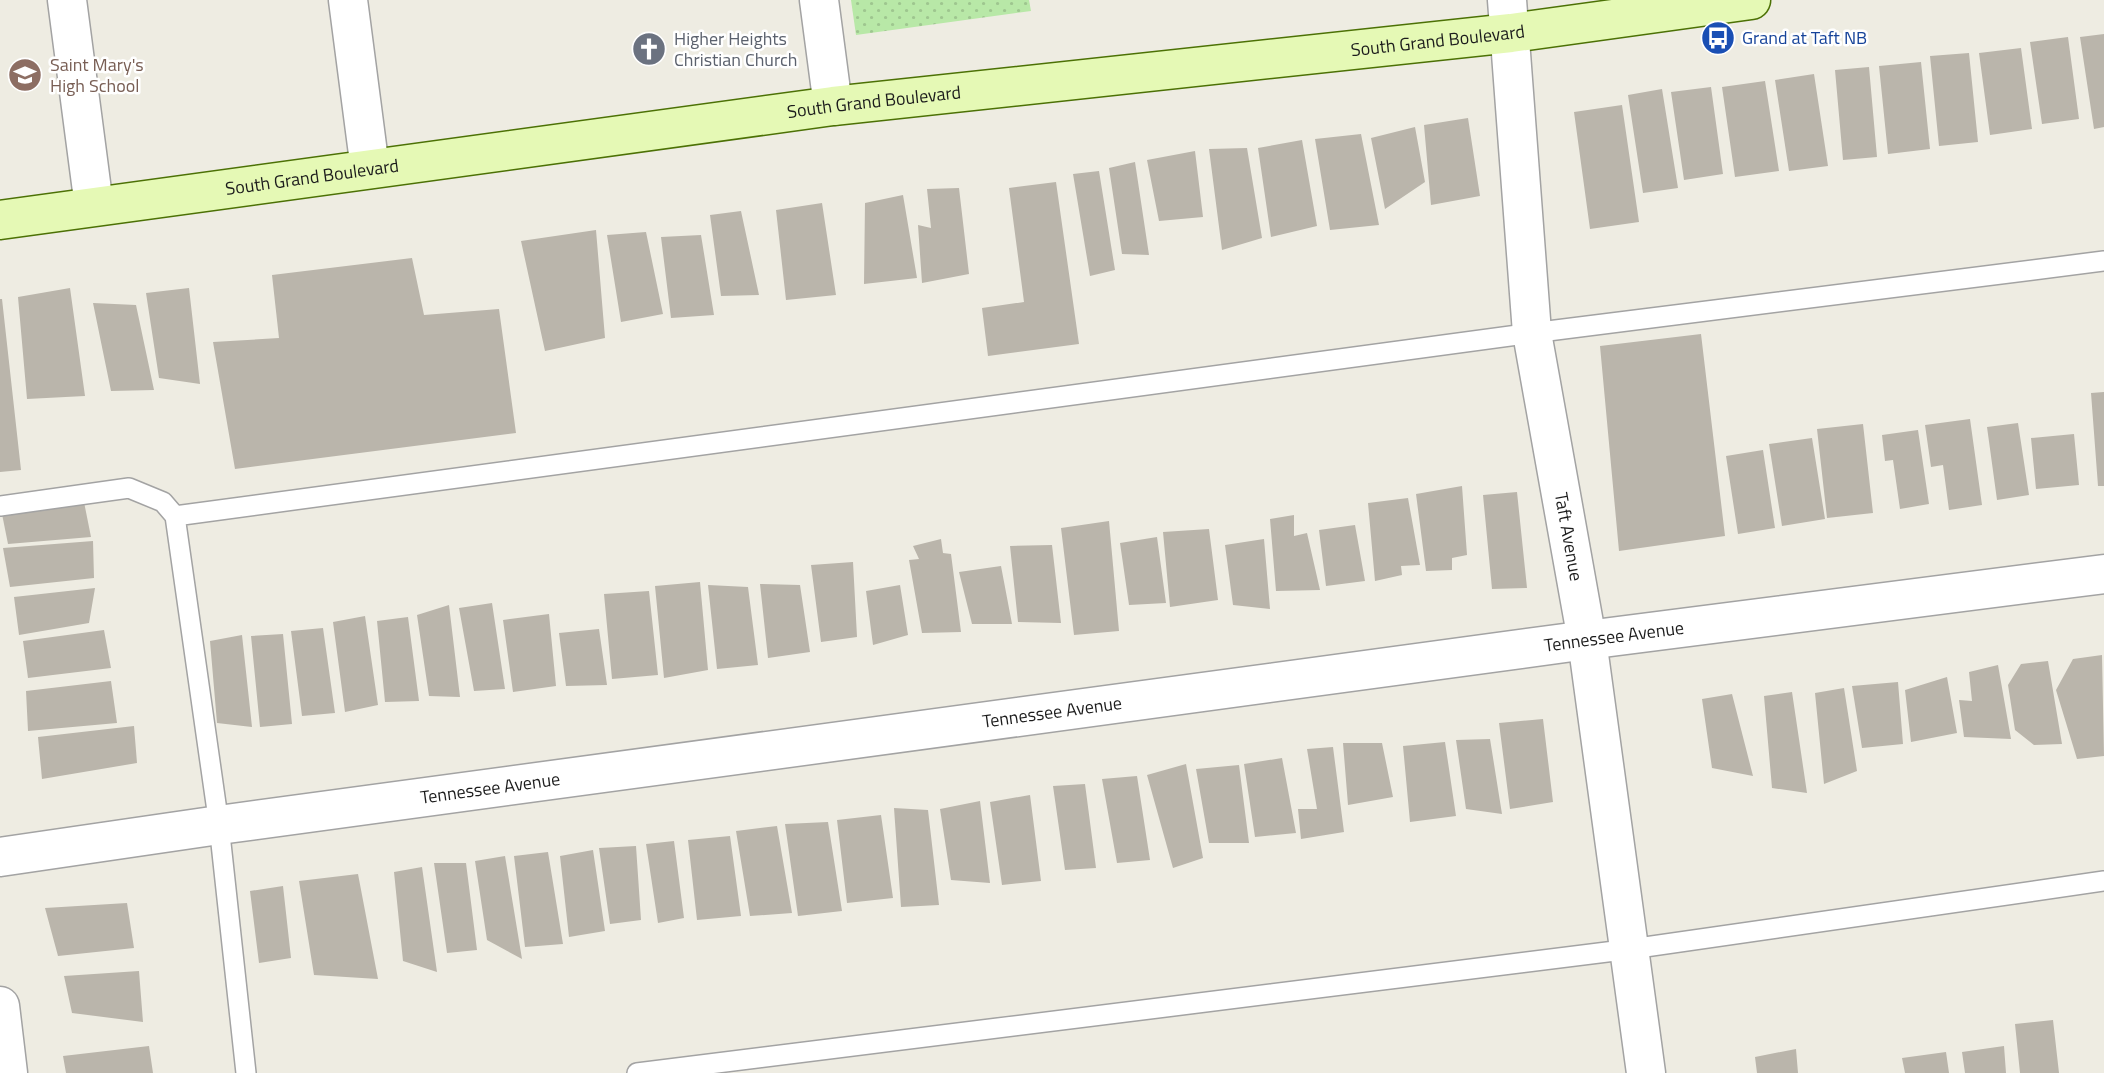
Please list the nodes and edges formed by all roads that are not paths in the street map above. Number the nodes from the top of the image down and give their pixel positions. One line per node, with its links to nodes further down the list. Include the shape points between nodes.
1 (67, 0): 8 (street)
2 (348, 0): 7 (street)
3 (819, 0): 6 (street)
4 (1751, 0): 5 (main road, South Grand Boulevard)
5 (1509, 16): 6 (main road, South Grand Boulevard); 11 (street, Taft Avenue)
6 (833, 106): 7 (main road, South Grand Boulevard)
7 (370, 169): 8 (main road, South Grand Boulevard)
8 (94, 206): 9 (main road, South Grand Boulevard)
9 (0, 220)
10 (2104, 261): 11 (lane)
11 (1532, 333): 13 (lane); 15 (street, Taft Avenue)
12 (0, 506): 13 (lane, via 129,488 163,502)
13 (175, 516): 16 (lane)
14 (2104, 574): 15 (street, Tennessee Avenue)
15 (1587, 640): 16 (street, Tennessee Avenue); 19 (street, Taft Avenue)
16 (219, 825): 17 (street, Tennessee Avenue); 22 (lane)
17 (0, 857)
18 (2104, 881): 19 (lane)
19 (1631, 949): 23 (lane); 24 (street, Taft Avenue)
20 (0, 1006): 21 (street)
21 (8, 1073)
22 (246, 1073)
23 (637, 1073)
24 (1646, 1073)

